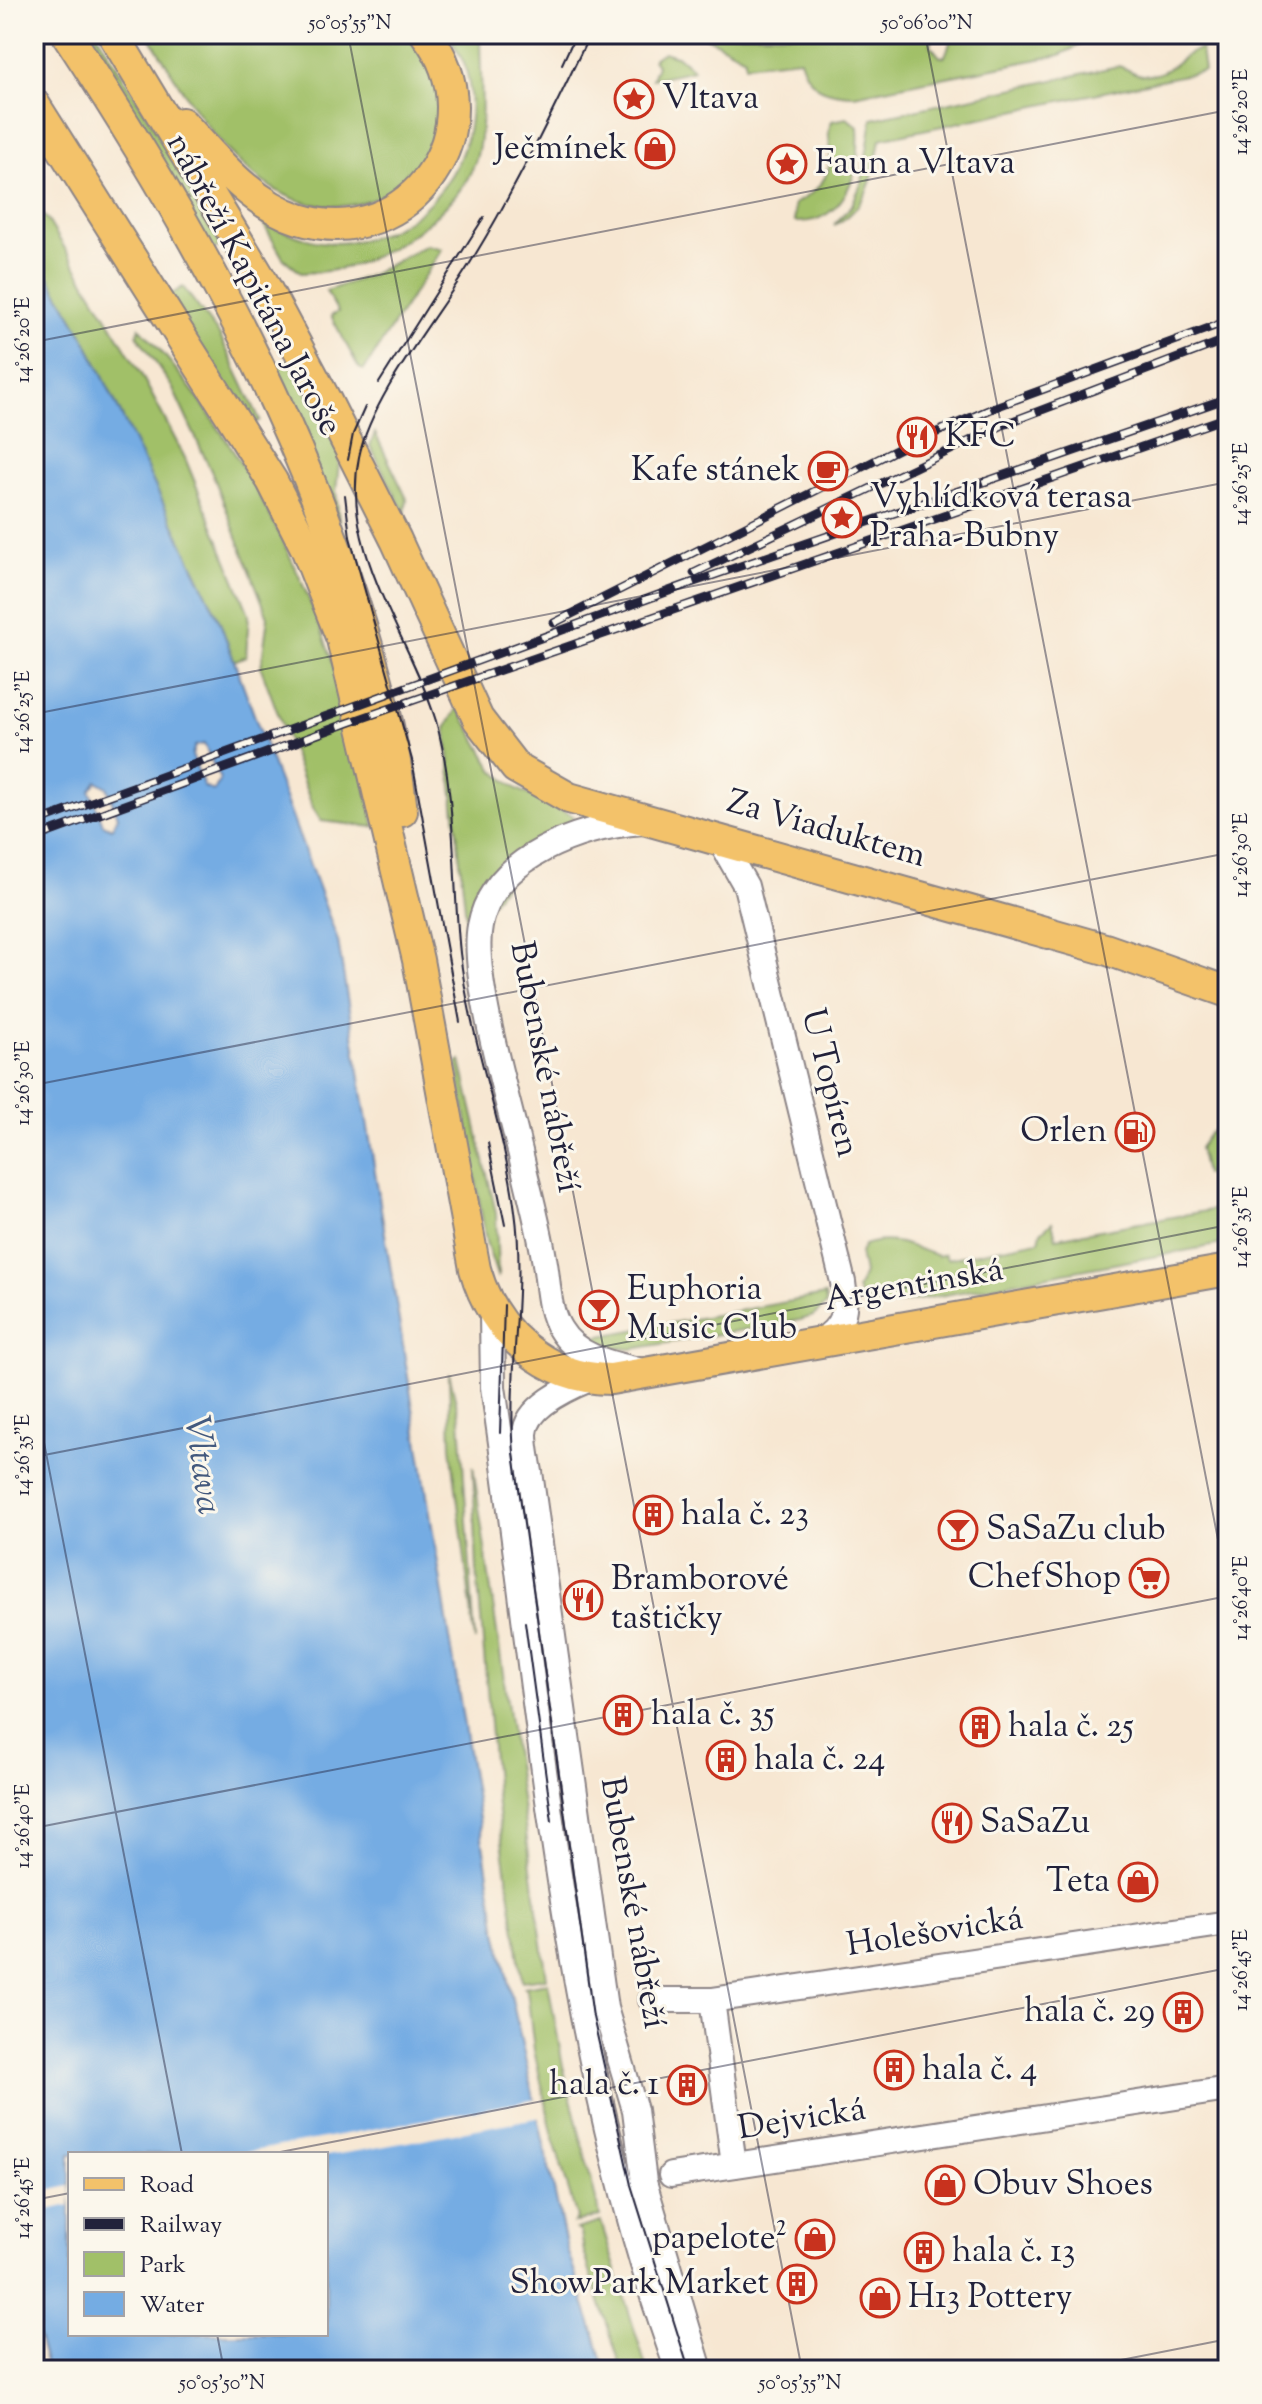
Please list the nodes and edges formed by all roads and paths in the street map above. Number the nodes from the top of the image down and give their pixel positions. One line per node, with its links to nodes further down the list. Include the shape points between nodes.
1 (67, 34): 9 (main road, nábřeží Kapitána Jaroše, via 199,251 264,373 310,478 357,611 388,722)
2 (113, 34): 4 (main road, nábřeží Kapitána Jaroše)
3 (426, 34): 4 (main road, via 449,79 452,114 445,148 422,188 364,222 322,224 270,206 237,181)
4 (144, 82): 6 (main road, nábřeží Kapitána Jaroše, via 262,281 353,451)
5 (34, 104): 9 (main road, via 247,438 306,548 353,676)
6 (455, 674): 7 (main road, Za Viaduktem, via 490,740 516,768 569,798)
7 (653, 822): 8 (main road, Za Viaduktem); 14 (street, Bubenské nábřeží, via 599,829 536,854 494,893 479,940 491,1023 553,1314 579,1350 606,1363)
8 (719, 839): 10 (main road, Za Viaduktem, via 1105,949); 13 (street, U Topíren, via 746,886 843,1282 843,1318)
9 (418, 960): 12 (main road, via 463,1214 481,1292)
10 (1228, 992)
11 (1228, 1270): 13 (main road, Argentinská)
12 (492, 1314): 15 (main road, Argentinská, via 550,1365); 22 (street, Bubenské nábřeží, via 493,1387 561,1886 592,2070 621,2187)
13 (820, 1341): 14 (main road, Argentinská)
14 (653, 1373): 15 (main road, Argentinská)
15 (590, 1379): 23 (street, Bubenské nábřeží, via 564,1391 530,1419 525,1433 605,2008 635,2110 644,2182)
16 (1228, 1923): 18 (street, Holešovická)
17 (651, 2000): 18 (street, Holešovická)
18 (712, 2000): 20 (street)
19 (1228, 2089): 20 (street, Dejvická)
20 (734, 2165): 21 (street, Dejvická)
21 (671, 2175)
22 (678, 2370)
23 (700, 2370)

